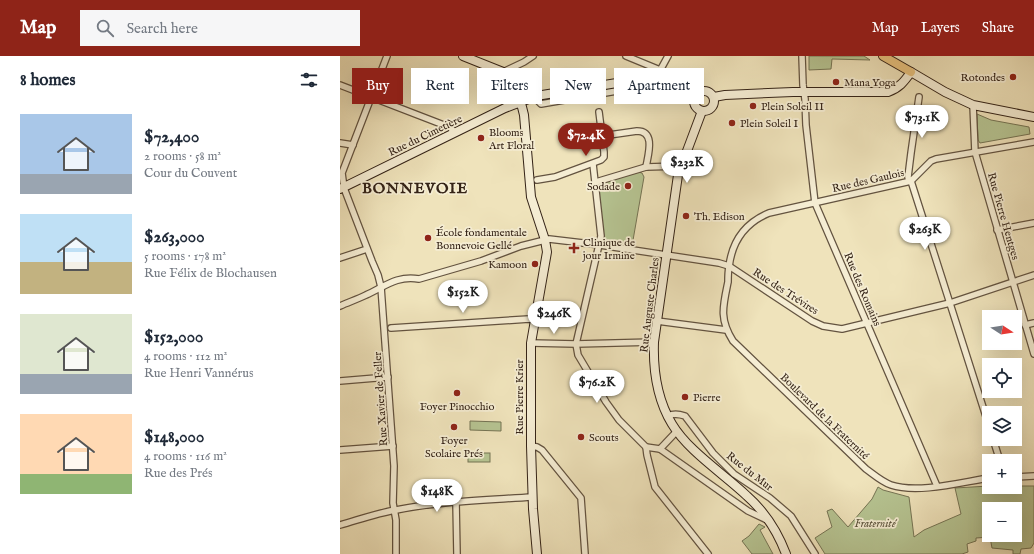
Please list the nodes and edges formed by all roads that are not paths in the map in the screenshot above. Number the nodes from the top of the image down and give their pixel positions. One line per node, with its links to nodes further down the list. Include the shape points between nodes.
1 (387, 56): 8 (street)
2 (463, 56): 9 (main road)
3 (533, 56): 10 (street)
4 (626, 56): 11 (street)
5 (668, 56): 12 (street)
6 (802, 56): 18 (street, Rue des Romains)
7 (883, 56): 13 (main road)
8 (383, 68)
9 (493, 68)
10 (511, 68)
11 (655, 68)
12 (661, 68)
13 (910, 72): 18 (main road, via 901,86 888,92); 27 (main road)
14 (614, 83): 19 (main road, Rue du Cimetière)
15 (340, 85): 16 (street)
16 (352, 90)
17 (704, 90): 20 (main road)
18 (804, 92): 20 (main road, via 725,94); 44 (street, Rue des Romains)
19 (542, 95)
20 (714, 97): 28 (main road, via 712,108)
21 (919, 97): 41 (street, via 908,177)
22 (369, 104): 35 (street)
23 (390, 104): 31 (street, via 449,127)
24 (515, 104): 31 (main road, Rue du Cimetière)
25 (521, 104): 47 (main road, Rue Pierre Krier, via 524,115 531,197)
26 (694, 104): 28 (main road)
27 (973, 105): 30 (main road); 36 (street, Rue Pierre Hentges)
28 (702, 111): 38 (main road, Rue Auguste Charles)
29 (599, 112): 32 (street)
30 (1034, 117)
31 (455, 132): 43 (main road, Rue du Cimetière)
32 (602, 136): 37 (street, via 604,157); 39 (street, via 637,131 647,134 650,144)
33 (1034, 142): 36 (street, Rue des Gaulois)
34 (340, 143): 35 (street)
35 (353, 145): 43 (street, via 342,173)
36 (975, 152): 41 (street, Rue des Gaulois, via 931,161); 46 (street, Rue Pierre Hentges)
37 (593, 164): 40 (street, via 555,177); 42 (street)
38 (681, 166): 39 (street); 50 (main road, Rue Auguste Charles)
39 (646, 167): 42 (street)
40 (537, 180)
41 (910, 181): 44 (street, Rue des Gaulois); 56 (street)
42 (596, 182): 48 (street)
43 (342, 189): 49 (street, Rue Xavier de Feller)
44 (815, 203): 52 (street, Rue des Gaulois, via 769,213 747,226 737,240); 61 (street, Rue des Romains)
45 (1034, 223): 46 (street)
46 (997, 230): 54 (street, Rue Pierre Hentges)
47 (545, 240): 48 (street, Rue des Trévires, via 555,238); 55 (street, Rue des Trévires, via 418,279 408,277 389,282); 58 (main road, Rue Pierre Krier, via 547,260)
48 (600, 245): 50 (street, Rue des Trévires); 67 (street)
49 (367, 249): 51 (street); 55 (street, Rue Xavier de Feller)
50 (667, 256): 52 (street, Rue des Trévires); 59 (main road, Rue Auguste Charles)
51 (340, 258)
52 (729, 266): 61 (street, Rue des Trévires, via 823,326 842,329); 64 (street, via 723,306)
53 (1034, 275): 54 (street, Rue des Trévires)
54 (1012, 282): 56 (street, Rue des Trévires); 62 (street, Rue Pierre Hentges)
55 (381, 287): 57 (street, Rue des Trévires); 69 (street, Rue Xavier de Feller)
56 (950, 303): 61 (street, Rue des Trévires); 71 (street)
57 (340, 306)
58 (535, 320): 63 (street); 66 (main road, Rue Pierre Krier)
59 (657, 321): 64 (street); 65 (main road, Rue Auguste Charles)
60 (1034, 322): 62 (street)
61 (866, 323): 82 (street, Rue des Romains)
62 (1025, 325): 68 (street, Rue Pierre Hentges)
63 (391, 328)
64 (726, 330): 82 (street, Boulevard de la Fraternité, via 733,341 866,469 891,485 910,488)
65 (654, 342): 67 (street); 72 (main road, Rue Auguste Charles, via 657,386)
66 (531, 343): 67 (street); 75 (main road, Rue Pierre Krier)
67 (576, 344): 76 (street, via 578,355 606,402 630,433)
68 (1034, 354)
69 (388, 377): 70 (street); 74 (street, Rue Xavier de Feller)
70 (340, 381)
71 (983, 406)
72 (668, 416): 73 (main road, Rue Auguste Charles); 94 (street, Rue du Mur, via 685,416 713,453 734,474 770,498 791,516)
73 (677, 431): 77 (street); 86 (main road, Rue Auguste Charles, via 706,462 747,496)
74 (393, 446): 78 (street); 85 (street, Rue Xavier de Feller)
75 (531, 446): 83 (main road, Rue Pierre Krier); 91 (street, via 542,450 581,498)
76 (646, 447): 77 (street); 92 (street, via 655,487)
77 (660, 449): 86 (street, via 748,511)
78 (340, 450)
79 (1034, 476): 80 (street)
80 (1022, 477)
81 (982, 479): 82 (street, Boulevard de la Fraternité)
82 (937, 486)
83 (532, 497): 84 (street); 90 (main road, Rue Pierre Krier)
84 (456, 502): 85 (street); 89 (street)
85 (394, 510): 87 (street); 88 (street, Rue Xavier de Feller)
86 (768, 520): 93 (main road, Rue Auguste Charles)
87 (340, 525)
88 (396, 554)
89 (458, 554)
90 (537, 554)
91 (585, 554)
92 (708, 554)
93 (786, 554)
94 (815, 554)

